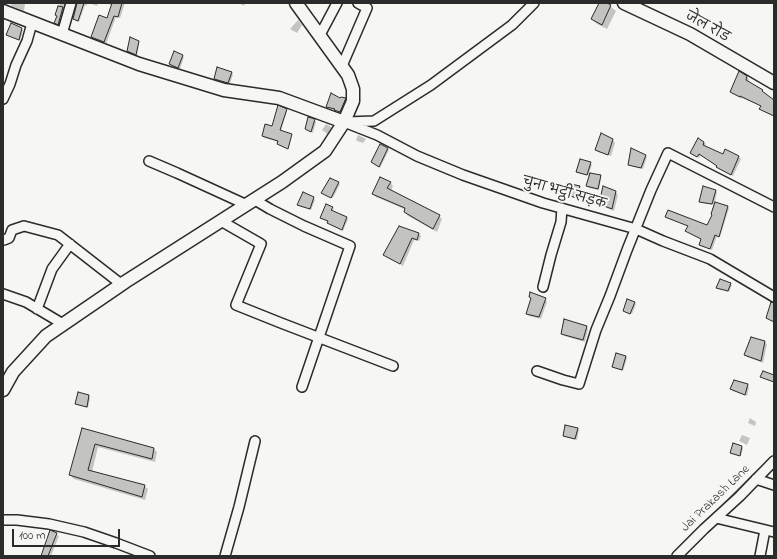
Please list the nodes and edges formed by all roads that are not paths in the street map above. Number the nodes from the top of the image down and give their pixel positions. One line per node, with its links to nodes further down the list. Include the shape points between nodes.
1 (71, 3): 9 (street)
2 (296, 3): 10 (street)
3 (337, 3): 10 (street)
4 (358, 3): 11 (street, via 367,8)
5 (534, 3): 14 (street, via 512,25 431,85 381,117 374,121)
6 (624, 3): 12 (street, जेल रोड, via 690,34)
7 (4, 14): 8 (street)
8 (32, 23): 9 (street); 13 (street)
9 (62, 34): 14 (street, via 139,64 224,90 279,98)
10 (320, 35): 11 (street)
11 (342, 66): 14 (street, via 353,89 354,101)
12 (774, 83)
13 (3, 99)
14 (344, 122): 16 (street, via 325,151); 18 (street, चुना भट्ठी सड़क, via 463,175)
15 (148, 161): 16 (street)
16 (251, 202): 19 (street); 29 (street, via 350,246)
17 (774, 207): 20 (street, via 668,153)
18 (562, 208): 20 (street, चुना भट्ठी सड़क); 24 (street, via 561,222)
19 (220, 221): 23 (street); 29 (street, via 260,244 236,305)
20 (636, 228): 26 (street, चुना भट्ठी सड़क, via 710,259); 31 (street, via 578,384)
21 (3, 240): 22 (street, via 9,238 12,230 24,226 58,235)
22 (70, 244): 23 (street); 27 (street, via 52,269)
23 (122, 284): 28 (street)
24 (543, 287)
25 (3, 294): 27 (street)
26 (774, 297)
27 (37, 309): 28 (street)
28 (63, 324): 33 (street, via 46,336 13,372)
29 (318, 337): 30 (street); 32 (street)
30 (393, 366)
31 (537, 371)
32 (302, 387)
33 (3, 390)
34 (255, 441): 42 (street)
35 (774, 461): 36 (street, Jai Prakash Lane)
36 (756, 479): 37 (street); 38 (street, Jai Prakash Lane)
37 (774, 485)
38 (716, 518): 40 (street); 43 (street, Jai Prakash Lane)
39 (3, 520): 41 (street, via 49,524 84,532)
40 (769, 531): 44 (street)
41 (150, 556)
42 (226, 556)
43 (677, 556)
44 (760, 556)

